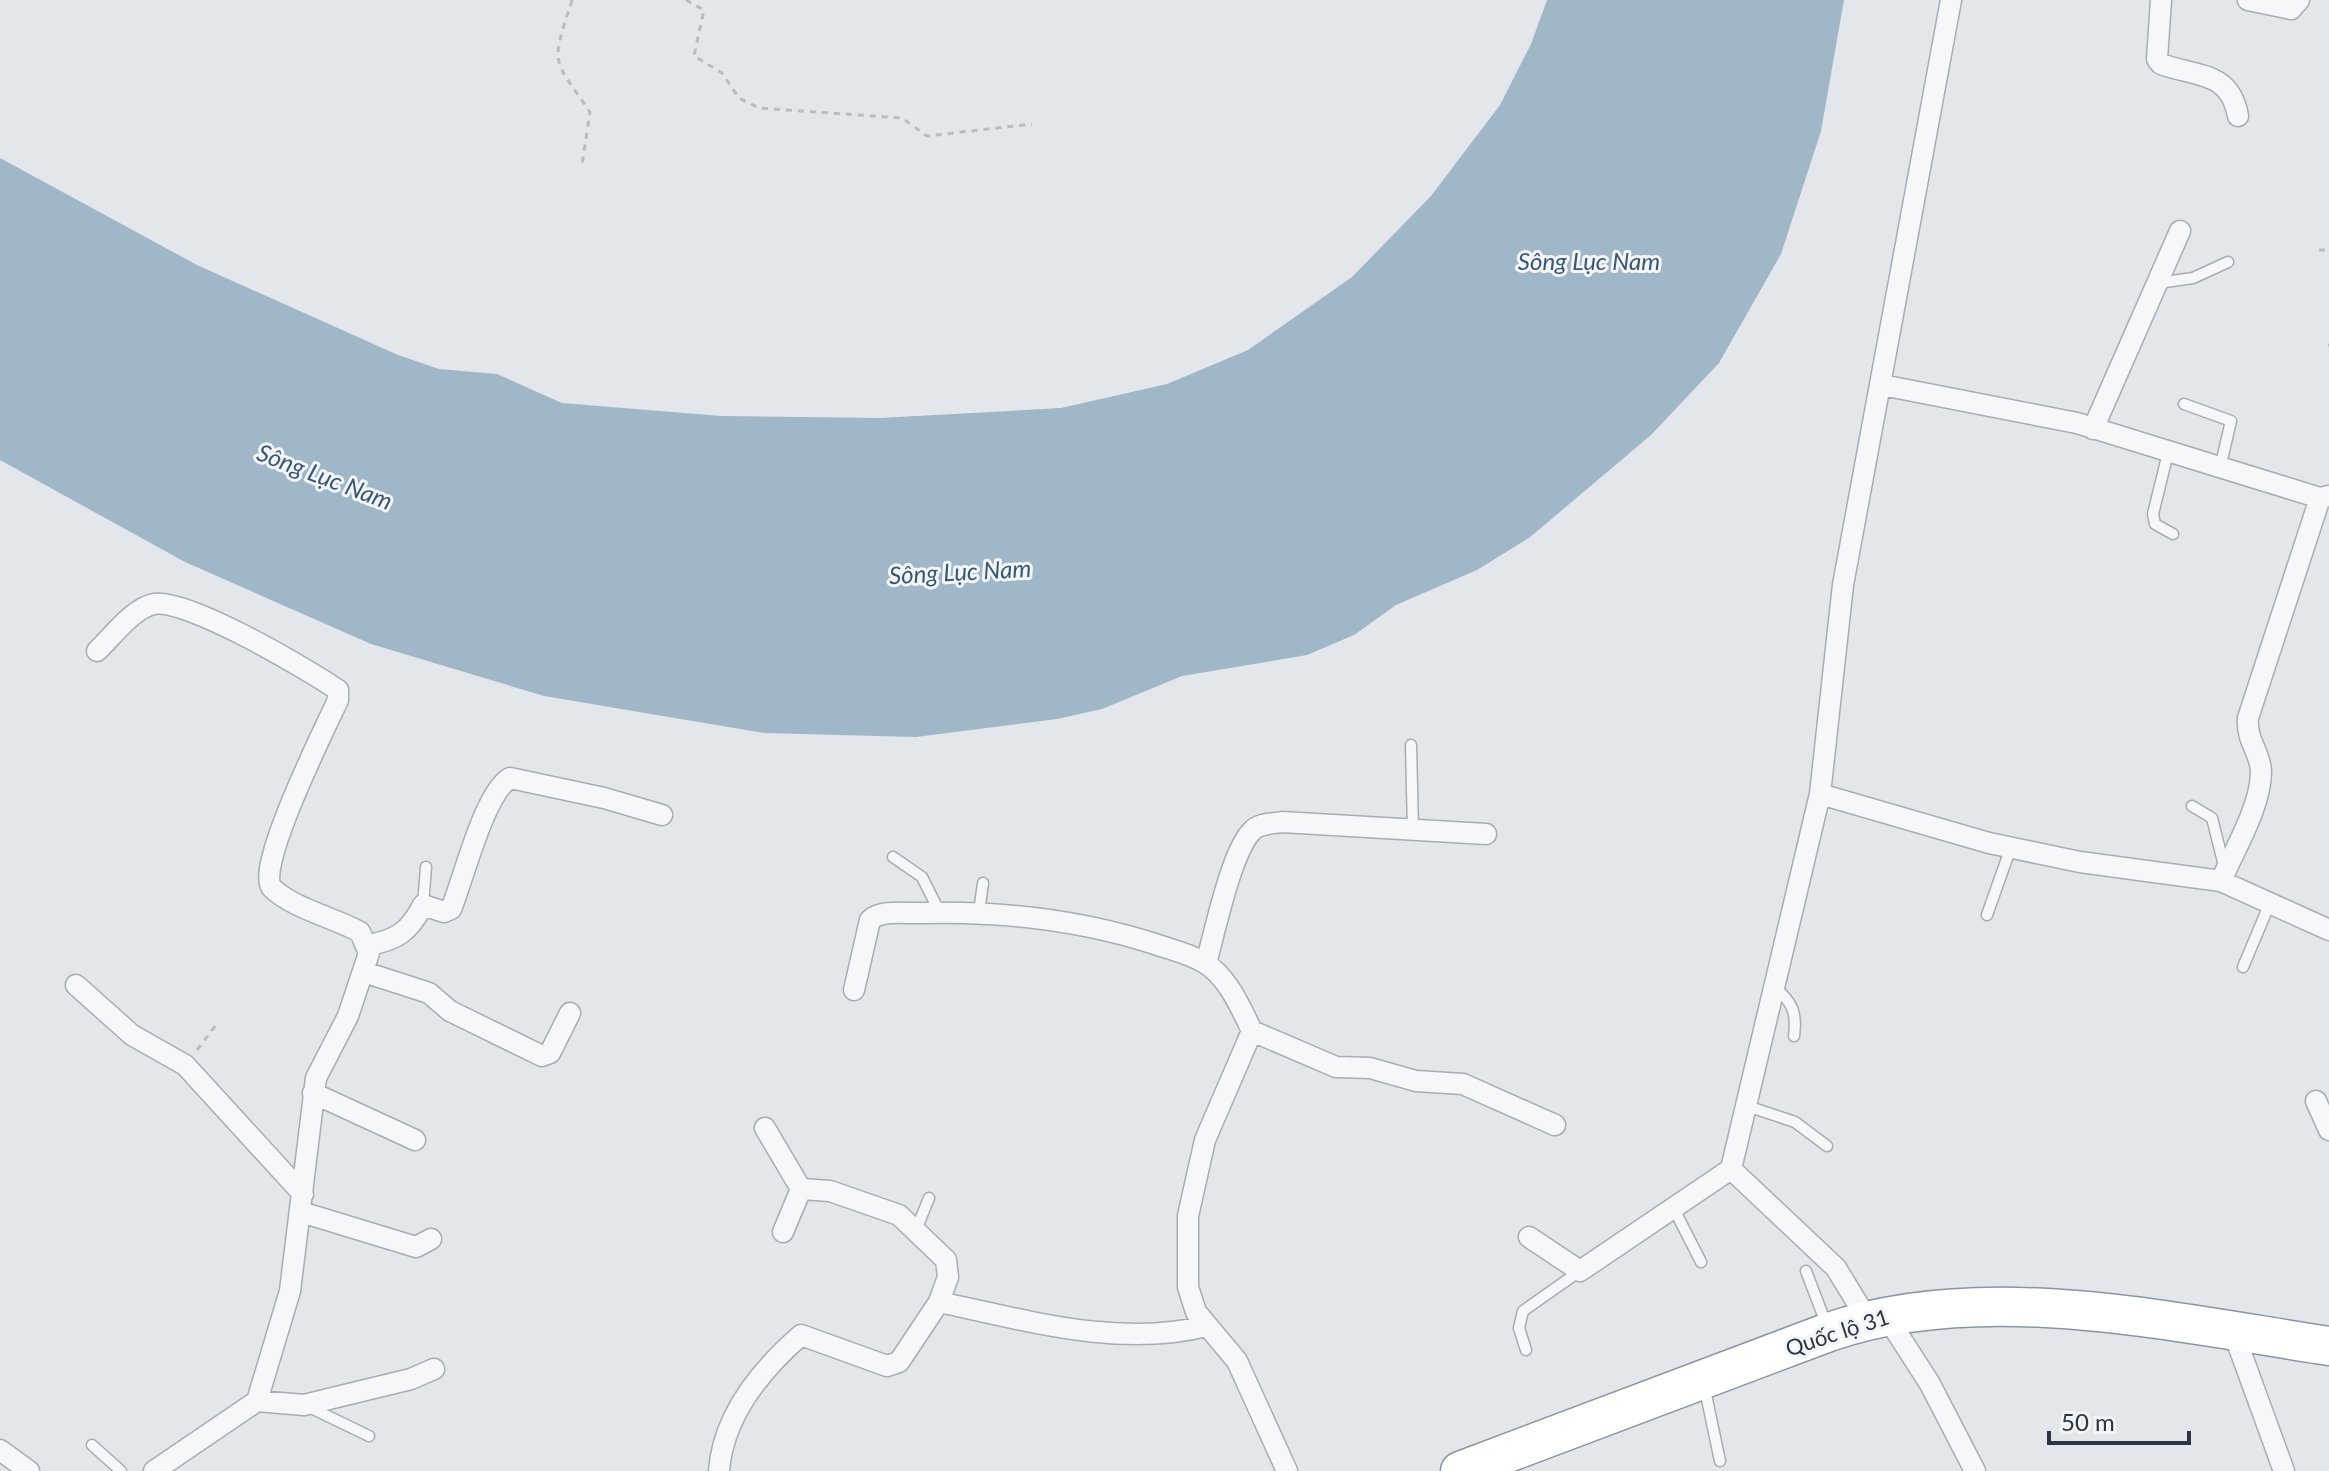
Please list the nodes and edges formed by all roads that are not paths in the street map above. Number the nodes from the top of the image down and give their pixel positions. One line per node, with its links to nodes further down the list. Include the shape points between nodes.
1 (1951, 0): 9 (street)
2 (2161, 0): 5 (street, via 2157,59 2226,86)
3 (2248, 0): 4 (street, via 2291,9)
4 (2299, 0)
5 (2238, 116)
6 (2180, 231): 8 (street)
7 (2228, 262): 8 (lane, via 2193,278)
8 (2156, 284): 11 (street)
9 (1882, 385): 11 (street); 18 (street, via 1843,585)
10 (2184, 404): 13 (lane, via 2231,421)
11 (2093, 429): 12 (street)
12 (2168, 453): 13 (street); 15 (lane, via 2153,514 2155,524)
13 (2220, 468): 14 (street)
14 (2324, 497): 26 (street, via 2248,718 2249,742 2261,770 2258,791)
15 (2173, 534)
16 (97, 651): 34 (street, via 145,607 176,604 338,690 273,850 267,880 293,900 360,932)
17 (1411, 745): 21 (lane)
18 (1820, 794): 23 (street); 39 (street)
19 (2192, 806): 26 (lane, via 2212,818)
20 (662, 815): 29 (street, via 510,778 490,809 451,909)
21 (1413, 831): 22 (street); 35 (street, via 1282,822 1259,826 1248,836 1234,867)
22 (1486, 834)
23 (2011, 847): 26 (street, via 2080,862); 32 (lane)
24 (893, 857): 31 (lane, via 922,877)
25 (426, 867): 29 (lane)
26 (2223, 876): 28 (street)
27 (983, 883): 30 (lane)
28 (2270, 903): 33 (street); 36 (lane)
29 (423, 905): 34 (street, via 403,934)
30 (979, 912): 31 (street); 35 (street, via 1098,929)
31 (940, 913): 40 (street, via 875,915 865,933)
32 (1987, 915)
33 (2329, 930)
34 (368, 945): 37 (street)
35 (1206, 963): 42 (street, via 1235,996)
36 (2243, 967)
37 (364, 972): 41 (street, via 429,993 450,1011 542,1056 550,1053); 44 (street)
38 (76, 985): 55 (street, via 132,1035 185,1065)
39 (1775, 988): 43 (lane, via 1794,1010); 46 (street)
40 (854, 990)
41 (570, 1013)
42 (1252, 1031): 47 (street, via 1336,1067 1463,1084); 66 (street, via 1205,1140 1188,1287)
43 (1794, 1036)
44 (313, 1093): 50 (street); 55 (street)
45 (2316, 1101): 49 (street)
46 (1747, 1106): 51 (lane, via 1795,1122); 52 (street)
47 (1555, 1125)
48 (765, 1128): 53 (street)
49 (2329, 1130)
50 (415, 1140)
51 (1827, 1146)
52 (1731, 1169): 56 (street); 65 (street, via 1836,1268)
53 (801, 1189): 57 (street, via 830,1191 884,1208); 58 (street)
54 (929, 1198): 57 (lane)
55 (302, 1203): 60 (street, via 416,1247); 73 (street, via 290,1291)
56 (1674, 1209): 61 (lane); 62 (street)
57 (916, 1230): 64 (street, via 949,1268)
58 (783, 1232)
59 (1529, 1237): 62 (street)
60 (431, 1239)
61 (1701, 1262)
62 (1580, 1271): 70 (lane, via 1523,1311 1519,1328)
63 (1806, 1271): 68 (lane)
64 (939, 1302): 66 (street, via 1116,1334 1168,1335); 82 (street, via 893,1366 801,1335 750,1387 728,1435)
65 (1876, 1317): 67 (highway, Quốc lộ 31, via 1945,1307 2021,1308); 68 (highway, Quốc lộ 31); 85 (street, via 1955,1429)
66 (1206, 1326): 83 (street, via 1230,1349)
67 (2233, 1331): 69 (highway, Quốc lộ 31); 86 (street)
68 (1829, 1332): 72 (highway, Quốc lộ 31)
69 (2329, 1346)
70 (1526, 1350)
71 (434, 1369): 74 (street)
72 (1703, 1378): 78 (lane); 84 (highway, Quốc lộ 31, via 1666,1401)
73 (257, 1401): 74 (street); 81 (street)
74 (304, 1405): 75 (lane)
75 (369, 1436)
76 (92, 1445): 80 (lane)
77 (0, 1450): 79 (street)
78 (1720, 1461)
79 (29, 1471)
80 (121, 1471)
81 (154, 1471)
82 (719, 1471)
83 (1287, 1471)
84 (1460, 1471)
85 (1975, 1471)
86 (2284, 1471)

